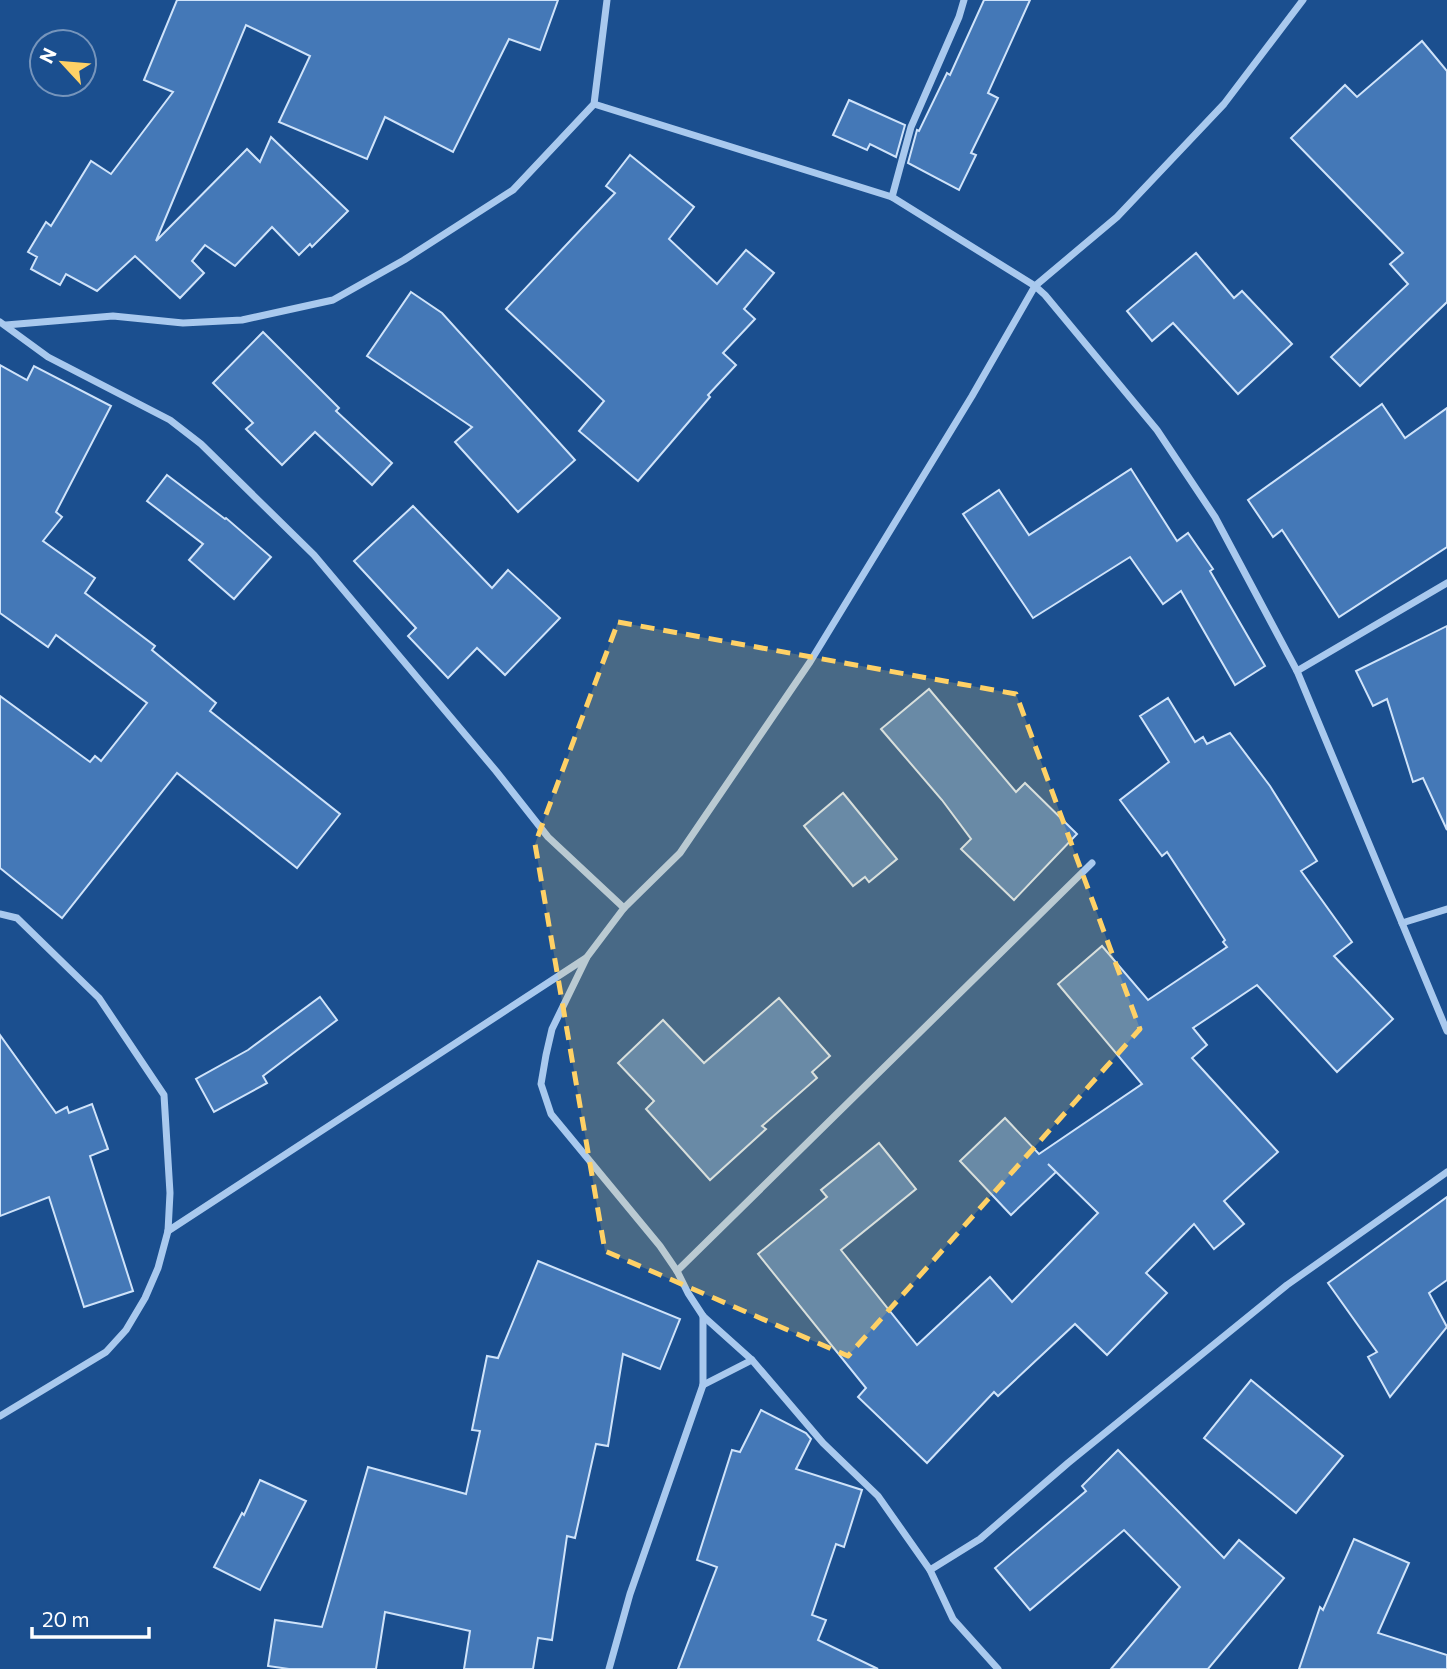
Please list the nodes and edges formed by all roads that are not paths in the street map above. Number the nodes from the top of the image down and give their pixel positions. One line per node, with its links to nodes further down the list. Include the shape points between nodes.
1 (607, 0): 4 (street)
2 (964, 0): 5 (street, via 911,127)
3 (1303, 0): 6 (street, via 1224,104 1117,217)
4 (594, 104): 5 (street); 7 (street, via 513,190 332,300 242,320 183,323 113,316)
5 (892, 197): 6 (street)
6 (1035, 286): 9 (street, via 1157,430 1215,517); 11 (street, via 810,662 680,853)
7 (3, 323): 11 (street, via 28,344 170,420 201,444 314,555 548,837)
8 (1447, 583): 9 (street)
9 (1297, 671): 14 (street)
10 (1092, 863): 19 (street)
11 (624, 908): 15 (street)
12 (1447, 909): 14 (street)
13 (0, 914): 18 (street, via 17,918 99,998 163,1095 170,1193)
14 (1402, 923): 16 (street)
15 (587, 957): 18 (street); 19 (street, via 552,1029 541,1084 551,1114)
16 (1447, 1031)
17 (1447, 1172): 24 (street, via 1287,1285 980,1539)
18 (167, 1231): 23 (street, via 158,1268 126,1330 106,1352)
19 (677, 1271): 20 (street)
20 (703, 1316): 21 (street); 22 (street)
21 (752, 1360): 22 (street); 24 (street, via 822,1443 878,1496)
22 (703, 1385): 25 (street, via 630,1594)
23 (0, 1416)
24 (930, 1570): 26 (street, via 953,1619)
25 (609, 1669)
26 (998, 1669)

